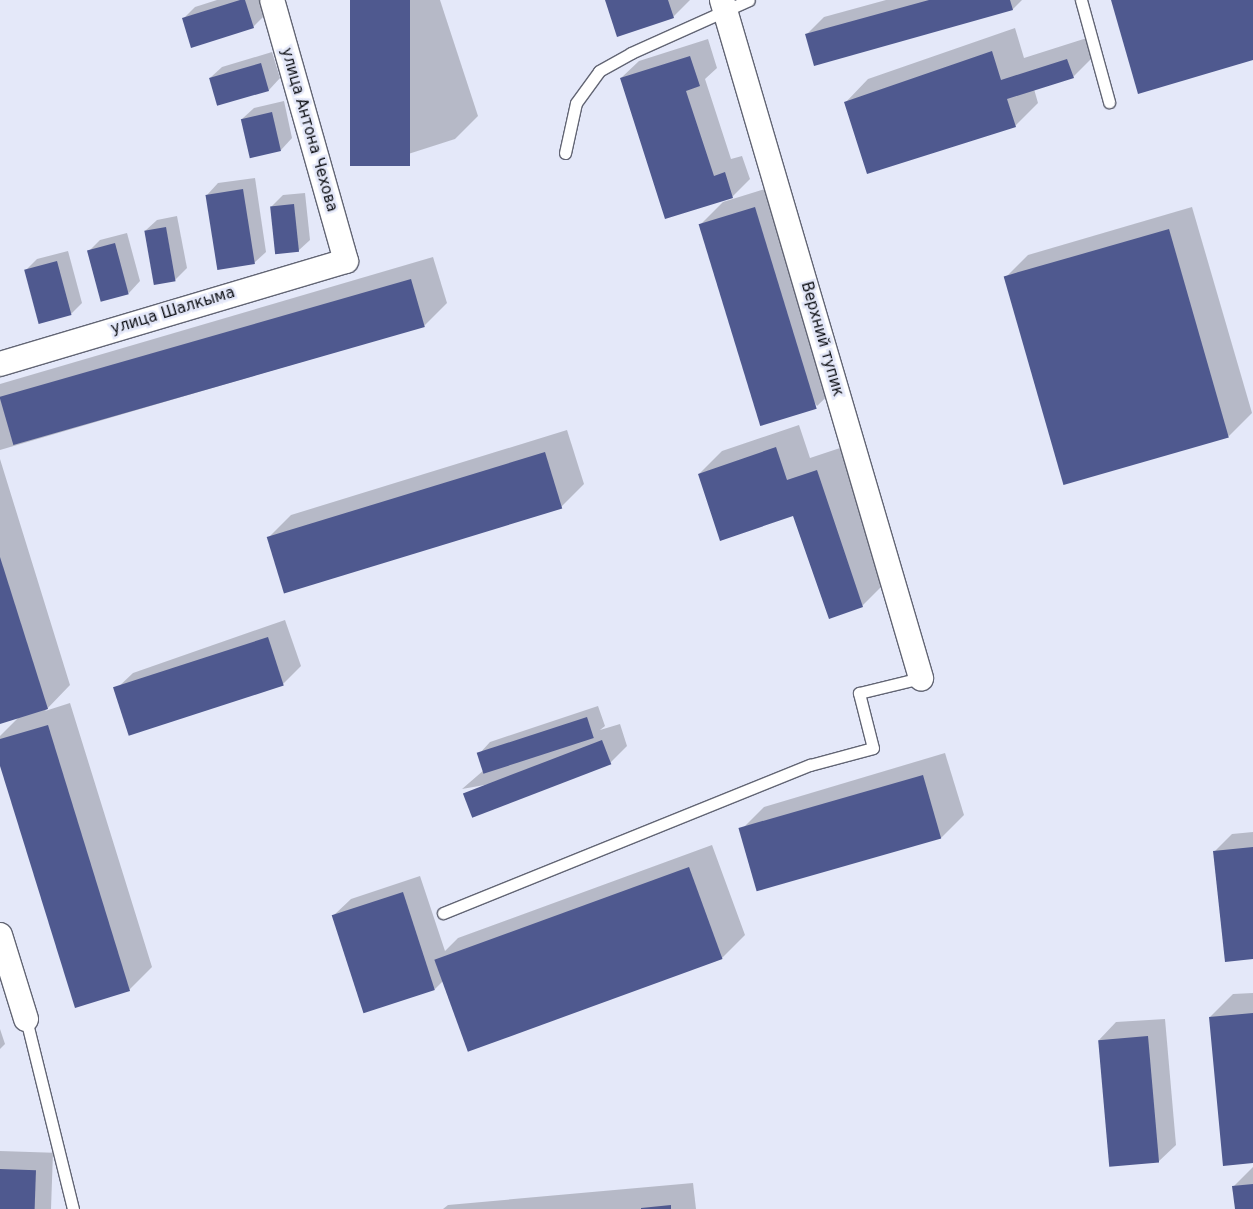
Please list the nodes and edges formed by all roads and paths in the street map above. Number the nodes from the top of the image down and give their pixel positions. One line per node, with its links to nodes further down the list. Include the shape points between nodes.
1 (272, 0): 7 (street, улица Антона Чехова)
2 (749, 0): 4 (lane)
3 (1081, 0): 5 (lane)
4 (724, 6): 6 (lane, via 599,71 576,103); 9 (street, Верхний тупик)
5 (1109, 102)
6 (565, 153)
7 (346, 261): 8 (street, улица Шалкыма)
8 (0, 364)
9 (921, 678): 10 (lane, via 859,693 873,748 810,765)
10 (443, 913)
11 (0, 935): 12 (street)
12 (26, 1019): 13 (lane)
13 (73, 1209)

